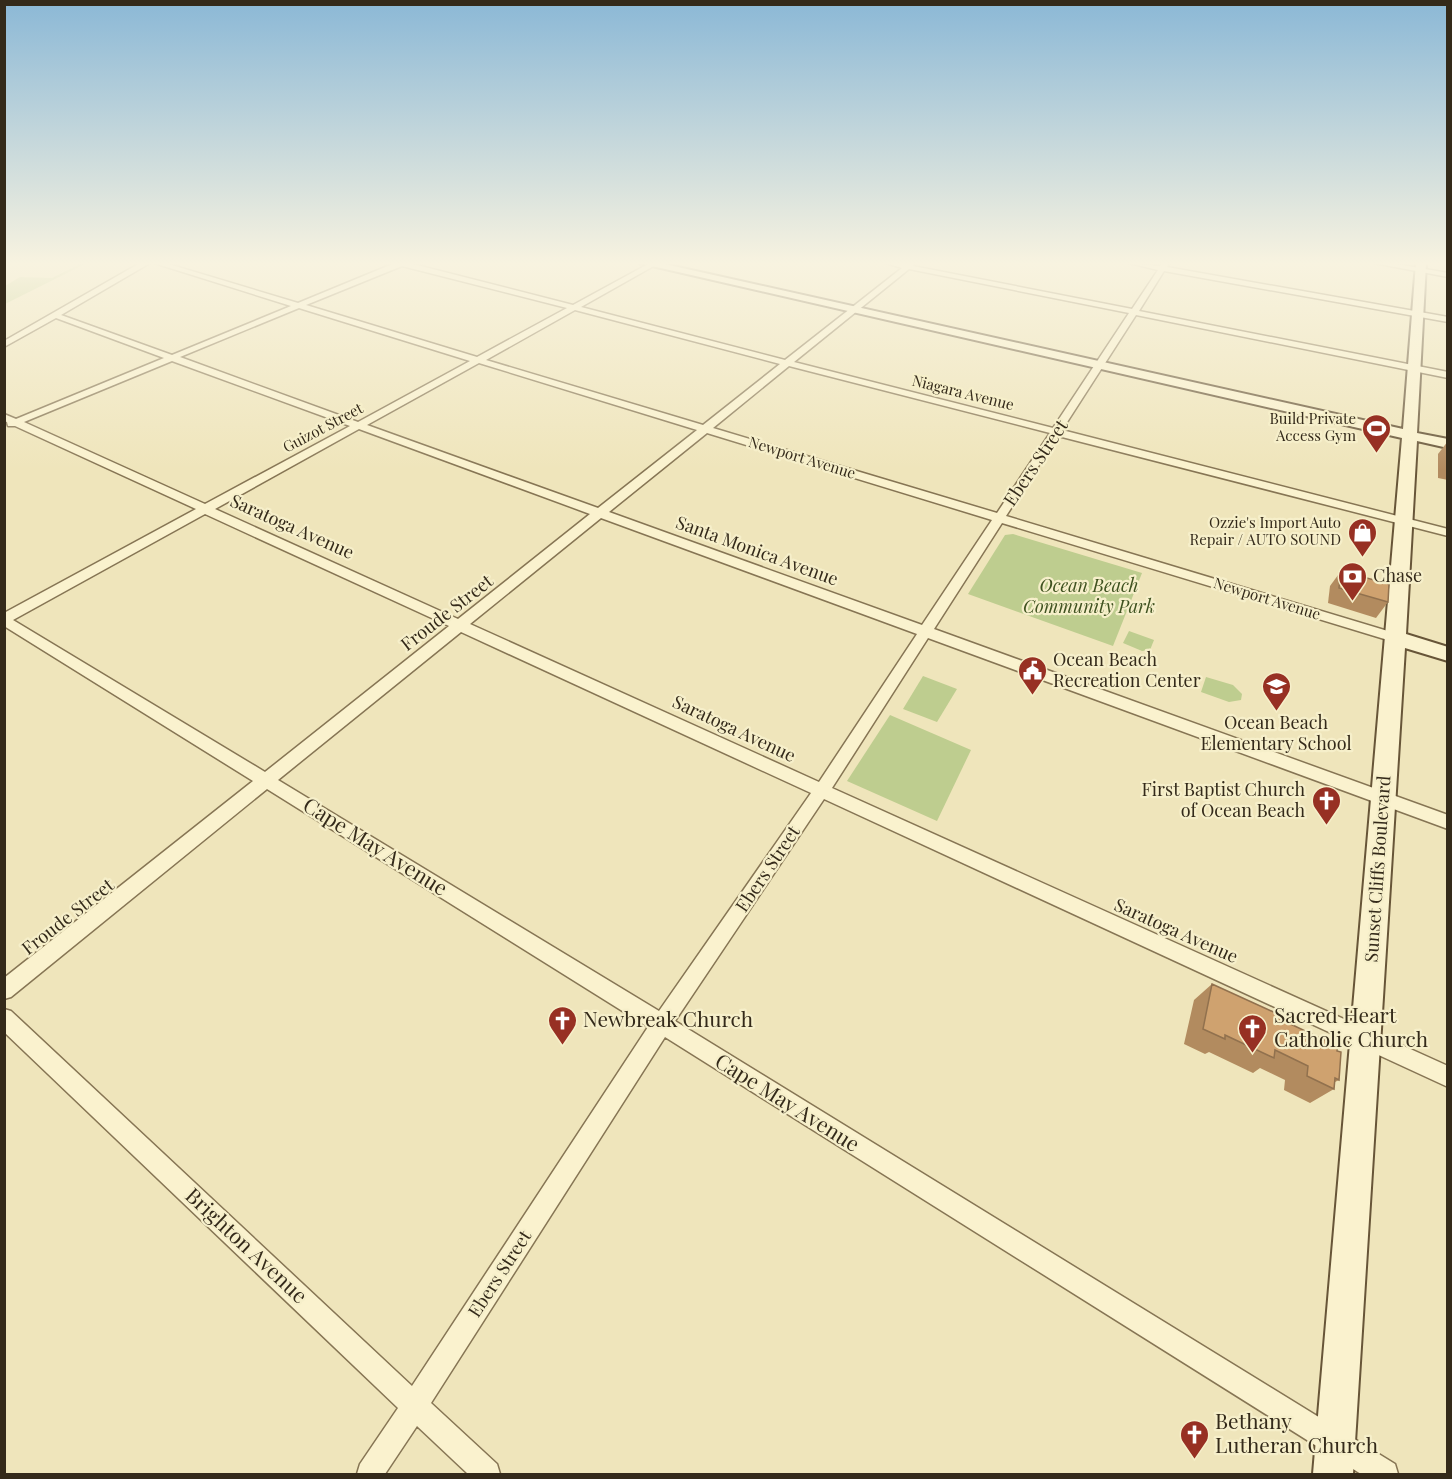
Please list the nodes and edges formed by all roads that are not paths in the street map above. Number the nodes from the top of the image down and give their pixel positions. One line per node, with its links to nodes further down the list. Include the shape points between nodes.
1 (26, 332): 12 (street)
2 (101, 332): 13 (street, Santa Monica Avenue)
3 (235, 332): 13 (street)
4 (385, 332): 14 (street, Newport Avenue)
5 (531, 332): 14 (street, Guizot Street)
6 (668, 332): 15 (street, Niagara Avenue)
7 (826, 332): 15 (street, Froude Street)
8 (951, 332): 16 (main road)
9 (1121, 332): 16 (street, Ebers Street)
10 (1234, 332): 17 (street)
11 (1417, 332): 17 (main road, Sunset Cliffs Boulevard)
12 (4, 345)
13 (172, 358): 19 (street); 20 (street, Santa Monica Avenue)
14 (479, 360): 20 (street, Guizot Street); 21 (street, Newport Avenue)
15 (787, 363): 21 (street, Froude Street); 22 (street, Niagara Avenue)
16 (1100, 366): 22 (street, Ebers Street); 23 (main road)
17 (1414, 368): 18 (street); 23 (main road, Sunset Cliffs Boulevard)
18 (1448, 375)
19 (8, 422): 25 (street, Saratoga Avenue)
20 (359, 426): 25 (street, Guizot Street); 26 (street, Santa Monica Avenue)
21 (704, 429): 26 (street, Froude Street); 27 (street, Newport Avenue)
22 (1057, 432): 27 (street, Ebers Street); 28 (street, Niagara Avenue)
23 (1409, 435): 24 (main road); 28 (main road, Sunset Cliffs Boulevard)
24 (1448, 444)
25 (207, 509): 30 (street, Guizot Street); 31 (street, Saratoga Avenue)
26 (601, 514): 31 (street, Froude Street); 32 (street, Santa Monica Avenue)
27 (999, 517): 32 (street, Ebers Street); 33 (street, Newport Avenue)
28 (1404, 522): 29 (street, Niagara Avenue); 33 (main road, Sunset Cliffs Boulevard)
29 (1448, 533)
30 (4, 619): 35 (street, Cape May Avenue)
31 (462, 625): 35 (street, Froude Street); 36 (street, Saratoga Avenue)
32 (925, 632): 36 (street, Ebers Street); 37 (street, Santa Monica Avenue)
33 (1396, 638): 34 (main road, Newport Avenue); 37 (main road, Sunset Cliffs Boulevard)
34 (1448, 654)
35 (266, 780): 39 (street, Froude Street); 41 (street, Cape May Avenue)
36 (821, 791): 41 (street, Ebers Street); 42 (street, Saratoga Avenue)
37 (1383, 799): 38 (street, Santa Monica Avenue); 42 (main road, Sunset Cliffs Boulevard)
38 (1448, 822)
39 (4, 990)
40 (4, 1018): 44 (street, Brighton Avenue)
41 (661, 1025): 44 (street, Ebers Street); 45 (street, Cape May Avenue)
42 (1366, 1039): 43 (street, Saratoga Avenue); 45 (main road, Sunset Cliffs Boulevard)
43 (1448, 1077)
44 (415, 1406): 46 (street, Ebers Street); 47 (street, Brighton Avenue)
45 (1334, 1459): 48 (street, Cape May Avenue)
46 (370, 1474)
47 (487, 1474)
48 (1385, 1474)

